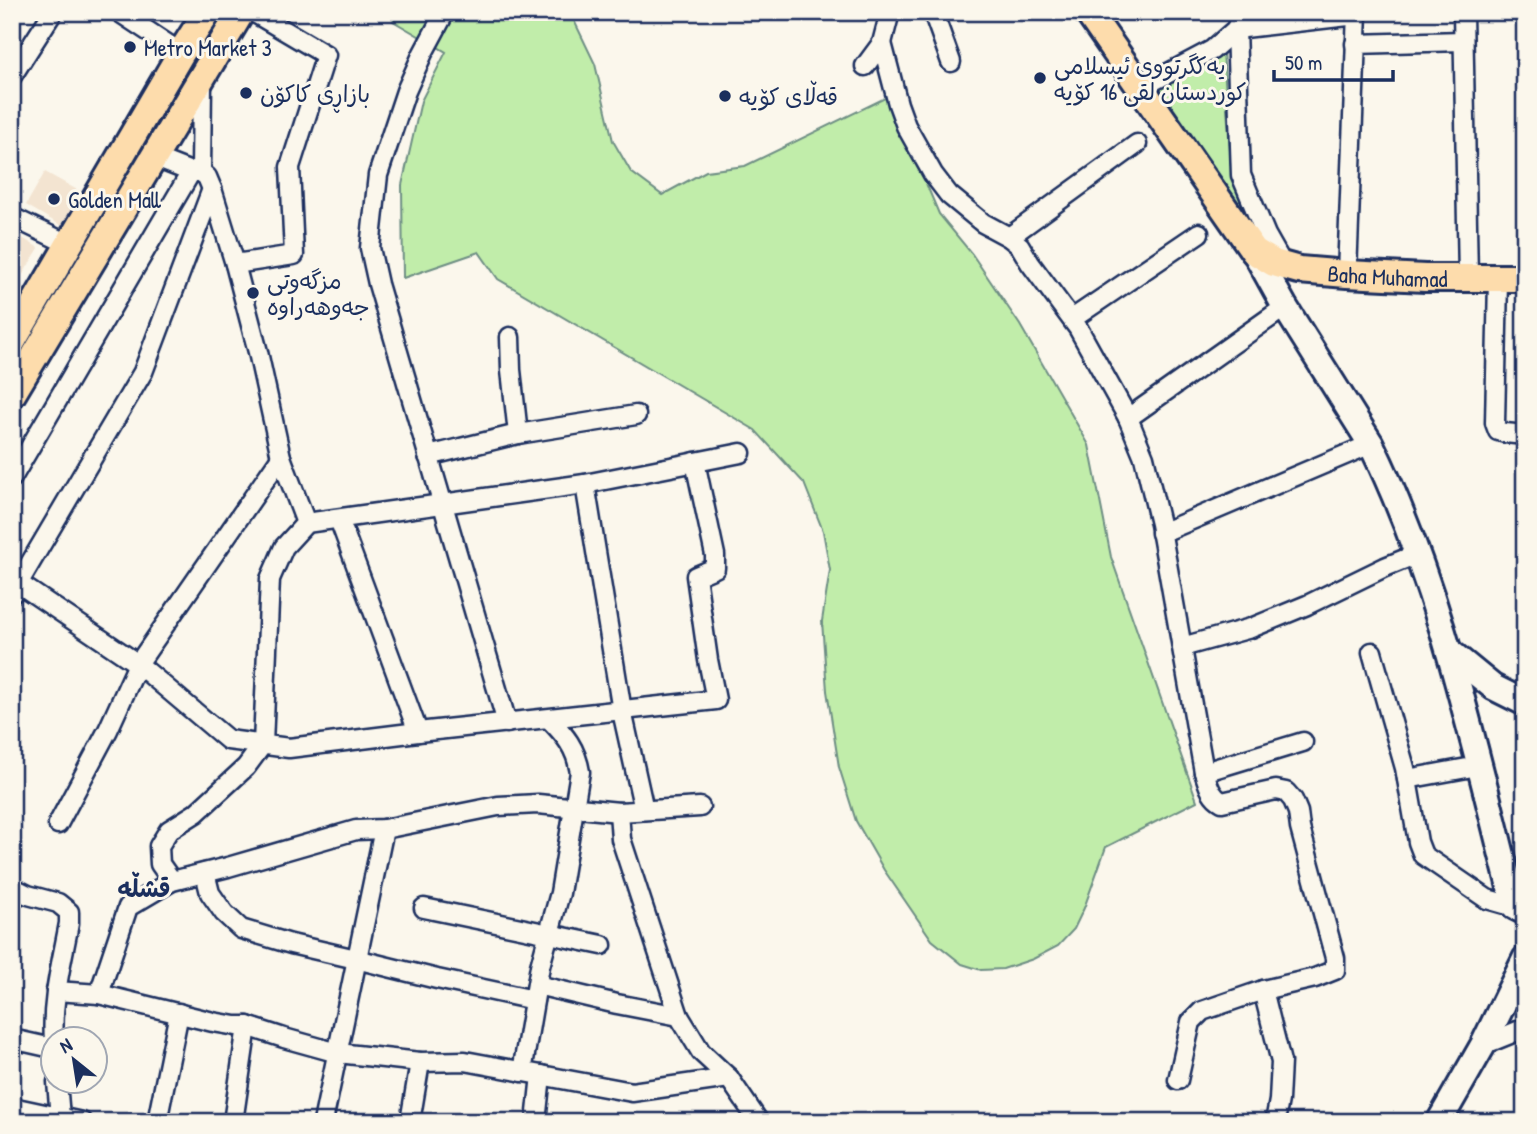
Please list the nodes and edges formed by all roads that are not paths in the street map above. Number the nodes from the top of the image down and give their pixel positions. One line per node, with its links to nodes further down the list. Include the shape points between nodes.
1 (53, 12): 20 (street)
2 (119, 12): 16 (street)
3 (207, 12): 16 (main road)
4 (241, 12): 19 (main road)
5 (253, 12): 31 (street, via 326,55 290,167 294,255)
6 (445, 12): 48 (street, via 406,91 378,175 370,248)
7 (890, 12): 14 (street)
8 (933, 12): 17 (street)
9 (1088, 12): 21 (main road)
10 (1462, 12): 13 (street)
11 (1357, 14): 12 (street); 15 (street)
12 (1239, 21): 21 (street, via 1212,50); 32 (street, via 1241,176)
13 (1463, 41): 15 (street); 34 (street)
14 (881, 43): 18 (street); 28 (street, via 906,126 933,174 949,195)
15 (1355, 44): 33 (street)
16 (181, 53): 29 (main road)
17 (951, 62)
18 (865, 66)
19 (203, 75): 23 (main road); 24 (street)
20 (12, 76)
21 (1140, 88): 30 (main road)
22 (1137, 144): 28 (street)
23 (153, 157): 24 (street); 41 (main road)
24 (196, 172): 25 (street, via 207,177); 51 (street)
25 (212, 189): 31 (street); 58 (street, via 143,372)
26 (12, 217): 29 (street)
27 (1199, 233): 38 (street)
28 (1009, 237): 38 (street)
29 (68, 244): 40 (main road)
30 (1254, 251): 32 (main road, Baha Muhamad); 37 (main road)
31 (235, 264): 49 (street)
32 (1283, 265): 33 (main road, Baha Muhamad)
33 (1347, 274): 34 (main road, Baha Muhamad)
34 (1468, 278): 36 (main road, Baha Muhamad)
35 (1525, 278): 36 (main road, Baha Muhamad)
36 (1498, 279): 45 (street, via 1495,422 1497,431)
37 (1285, 307): 43 (street); 46 (main road)
38 (1072, 320): 43 (street)
39 (510, 337): 44 (street)
40 (12, 342)
41 (12, 394)
42 (636, 415): 44 (street)
43 (1128, 418): 56 (street, via 1144,457)
44 (518, 434): 48 (street)
45 (1525, 435)
46 (1371, 444): 56 (street); 57 (main road)
47 (741, 453): 50 (street)
48 (428, 456): 53 (street)
49 (281, 457): 55 (street); 62 (street)
50 (695, 462): 52 (street); 64 (street, via 715,555 715,568 696,576 716,700)
51 (12, 478)
52 (585, 484): 53 (street); 64 (street)
53 (442, 504): 54 (street); 66 (street)
54 (339, 519): 55 (street); 67 (street)
55 (306, 523): 69 (street, via 284,547 270,579)
56 (1161, 533): 59 (street)
57 (1418, 554): 59 (street, via 1251,628); 60 (main road)
58 (14, 586): 62 (street)
59 (1182, 647): 71 (street)
60 (1449, 651): 63 (main road, via 1493,687); 70 (main road)
61 (1372, 652): 72 (street)
62 (138, 664): 69 (street, via 228,740); 77 (street)
63 (1525, 703)
64 (622, 711): 65 (street); 75 (street)
65 (549, 719): 66 (street); 73 (street, via 577,756 580,772)
66 (507, 723): 67 (street)
67 (418, 732): 69 (street, via 289,748)
68 (1303, 742): 71 (street)
69 (263, 744): 80 (street, via 246,767 206,804 169,830 159,846 160,864)
70 (1478, 766): 72 (street); 83 (main road)
71 (1204, 772): 88 (street, via 1216,799 1222,802 1276,790 1286,792 1298,812 1335,970)
72 (1407, 779): 83 (street, via 1423,855 1487,899)
73 (574, 807): 76 (street); 78 (street, via 498,806); 84 (street)
74 (700, 807): 75 (street)
75 (645, 810): 76 (street)
76 (619, 812): 93 (street, via 621,839)
77 (58, 824)
78 (384, 829): 79 (street, via 356,830); 86 (street)
79 (205, 873): 80 (street); 86 (street, via 210,893 241,929)
80 (172, 881): 91 (street, via 128,907)
81 (12, 887): 89 (street, via 58,903 69,912)
82 (424, 908): 84 (street)
83 (1520, 910)
84 (549, 934): 85 (street); 90 (street)
85 (602, 945)
86 (356, 959): 90 (street, via 437,979); 100 (street)
87 (1525, 959): 99 (main road)
88 (1263, 990): 105 (street, via 1202,1011 1191,1022); 116 (street, via 1281,1062)
89 (56, 991): 91 (street); 94 (street)
90 (536, 992): 93 (street); 102 (street)
91 (99, 994): 92 (street)
92 (179, 1013): 95 (street); 110 (street)
93 (679, 1016): 104 (street, via 701,1052)
94 (52, 1026)
95 (247, 1026): 100 (street); 111 (street)
96 (1525, 1028): 99 (street)
97 (12, 1039): 98 (street)
98 (38, 1045)
99 (1483, 1045): 117 (main road)
100 (338, 1053): 101 (street); 112 (street)
101 (419, 1062): 102 (street, via 466,1061); 113 (street)
102 (522, 1073): 103 (street)
103 (541, 1075): 104 (street, via 632,1092); 114 (street)
104 (729, 1078): 115 (street)
105 (1178, 1080)
106 (58, 1096): 108 (street)
107 (12, 1107): 108 (street)
108 (60, 1117): 109 (street)
109 (82, 1122)
110 (157, 1122)
111 (233, 1122)
112 (323, 1122)
113 (410, 1122)
114 (536, 1122)
115 (758, 1122)
116 (1275, 1122)
117 (1438, 1122)

